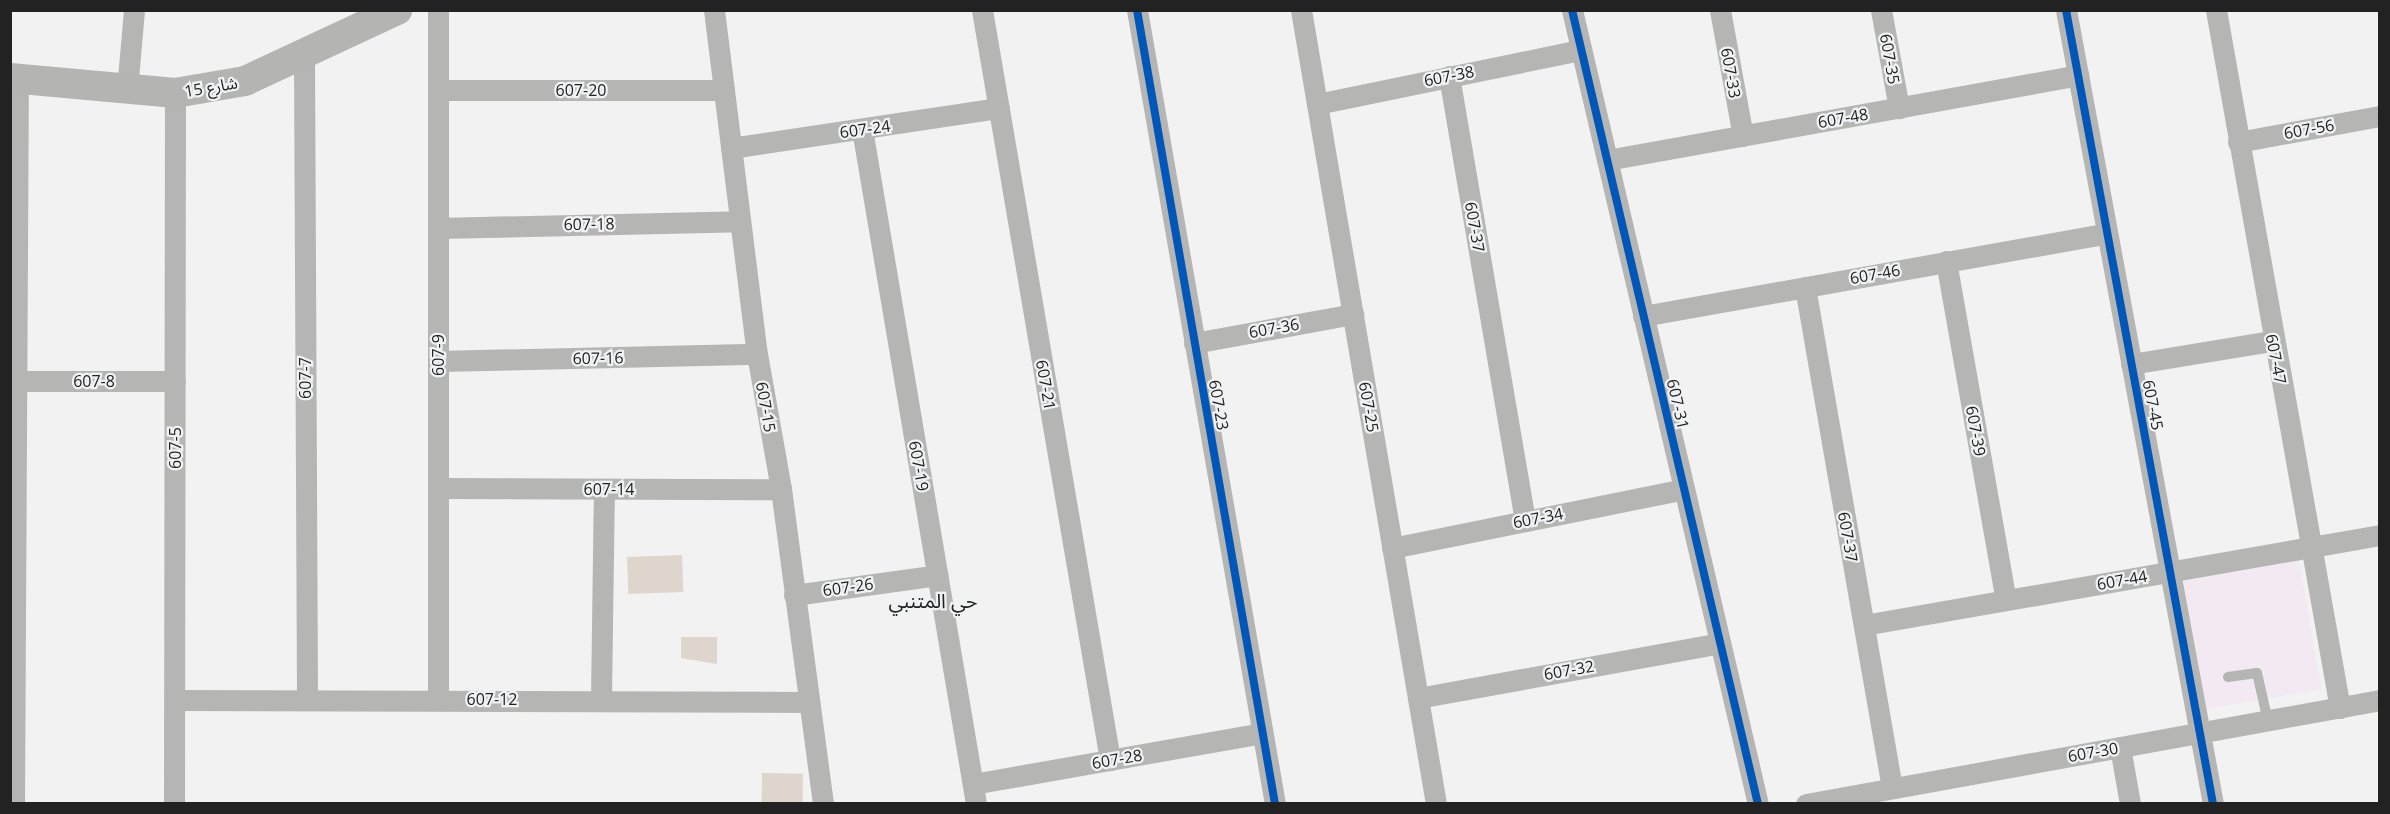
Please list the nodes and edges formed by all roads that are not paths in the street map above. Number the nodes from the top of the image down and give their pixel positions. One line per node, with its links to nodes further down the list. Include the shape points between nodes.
1 (134, 10): 18 (street)
2 (438, 10): 19 (street, 607-9)
3 (982, 10): 23 (street, 607-21)
4 (1137, 10): 39 (street, 607-23)
5 (1301, 10): 22 (street, 607-25)
6 (1572, 10): 13 (street, 607-31)
7 (1720, 10): 27 (street, 607-33)
8 (1881, 10): 24 (street, 607-35)
9 (2066, 10): 15 (street, 607-45)
10 (2216, 10): 28 (street, 607-47)
11 (389, 11): 14 (street, شارع 15)
12 (721, 12): 20 (street, 607-15)
13 (1581, 50): 16 (street, 607-38); 30 (street, 607-31)
14 (304, 57): 21 (street, شارع 15, via 245,81); 63 (street, 607-7)
15 (2078, 75): 24 (street, 607-48); 33 (street, 607-45)
16 (1449, 76): 22 (street, 607-38); 49 (street, 607-37)
17 (14, 77): 18 (street, شارع 15); 43 (street)
18 (127, 90): 21 (street, شارع 15)
19 (438, 90): 20 (street, 607-20); 32 (street, 607-9)
20 (724, 90): 29 (street, 607-15)
21 (175, 93): 44 (street, 607-5)
22 (1317, 104): 36 (street, 607-25)
23 (999, 108): 26 (street, 607-24); 73 (street, 607-21)
24 (1899, 108): 27 (street, 607-48)
25 (2379, 116): 28 (street, 607-56)
26 (862, 129): 29 (street, 607-24); 55 (street, 607-19)
27 (1743, 136): 30 (street, 607-48)
28 (2238, 142): 38 (street, 607-47)
29 (731, 148): 31 (street, 607-15)
30 (1607, 160): 37 (street, 607-31)
31 (740, 221): 32 (street, 607-18); 40 (street, 607-15)
32 (438, 228): 41 (street, 607-9)
33 (2107, 232): 34 (street, 607-46); 42 (street, 607-45)
34 (1946, 261): 35 (street, 607-46); 57 (street, 607-39)
35 (1805, 287): 37 (street, 607-46); 58 (street, 607-37)
36 (1353, 314): 39 (street, 607-36); 52 (street, 607-25)
37 (1643, 316): 48 (street, 607-31)
38 (2272, 341): 42 (street); 51 (street, 607-47)
39 (1194, 343): 70 (street, 607-23)
40 (757, 354): 41 (street, 607-16); 47 (street, 607-15)
41 (438, 361): 45 (street, 607-9)
42 (2131, 364): 54 (street, 607-45)
43 (13, 381): 44 (street, 607-8); 53 (street)
44 (175, 381): 65 (street, 607-5)
45 (438, 488): 46 (street, 607-14); 64 (street, 607-9)
46 (604, 489): 47 (street, 607-14); 61 (street)
47 (780, 489): 56 (street, 607-15)
48 (1684, 489): 49 (street, 607-34); 59 (street, 607-31)
49 (1525, 520): 52 (street, 607-34)
50 (2379, 535): 51 (street, 607-44)
51 (2312, 547): 54 (street, 607-44); 68 (street, 607-47)
52 (1392, 548): 62 (street, 607-25)
53 (14, 560): 76 (street)
54 (2170, 571): 57 (street, 607-44); 71 (street, 607-45)
55 (938, 576): 56 (street, 607-26); 75 (street, 607-19)
56 (794, 595): 67 (street, 607-15)
57 (2006, 600): 58 (street, 607-44)
58 (1864, 625): 74 (street, 607-37)
59 (1720, 643): 62 (street, 607-32); 81 (street, 607-31)
60 (2228, 677): 69 (lane, via 2257,673)
61 (601, 698): 64 (street, 607-12); 67 (street, 607-12)
62 (1418, 698): 80 (street, 607-25)
63 (307, 699): 64 (street, 607-12); 65 (street, 607-12)
64 (438, 699)
65 (175, 700): 77 (street, 607-5)
66 (2379, 700): 68 (street, 607-30)
67 (809, 702): 78 (street, 607-15)
68 (2340, 708): 69 (street, 607-30)
69 (2268, 721): 71 (street, 607-30)
70 (1262, 733): 73 (street, 607-28); 79 (street, 607-23)
71 (2200, 733): 72 (street, 607-30); 84 (street, 607-45)
72 (2120, 747): 74 (street, 607-30); 83 (street)
73 (1110, 760): 75 (street, 607-28)
74 (1892, 788): 82 (street, 607-30)
75 (975, 794)
76 (14, 804)
77 (174, 804)
78 (823, 804)
79 (1275, 804)
80 (1436, 804)
81 (1758, 804)
82 (1806, 804)
83 (2130, 804)
84 (2213, 804)

